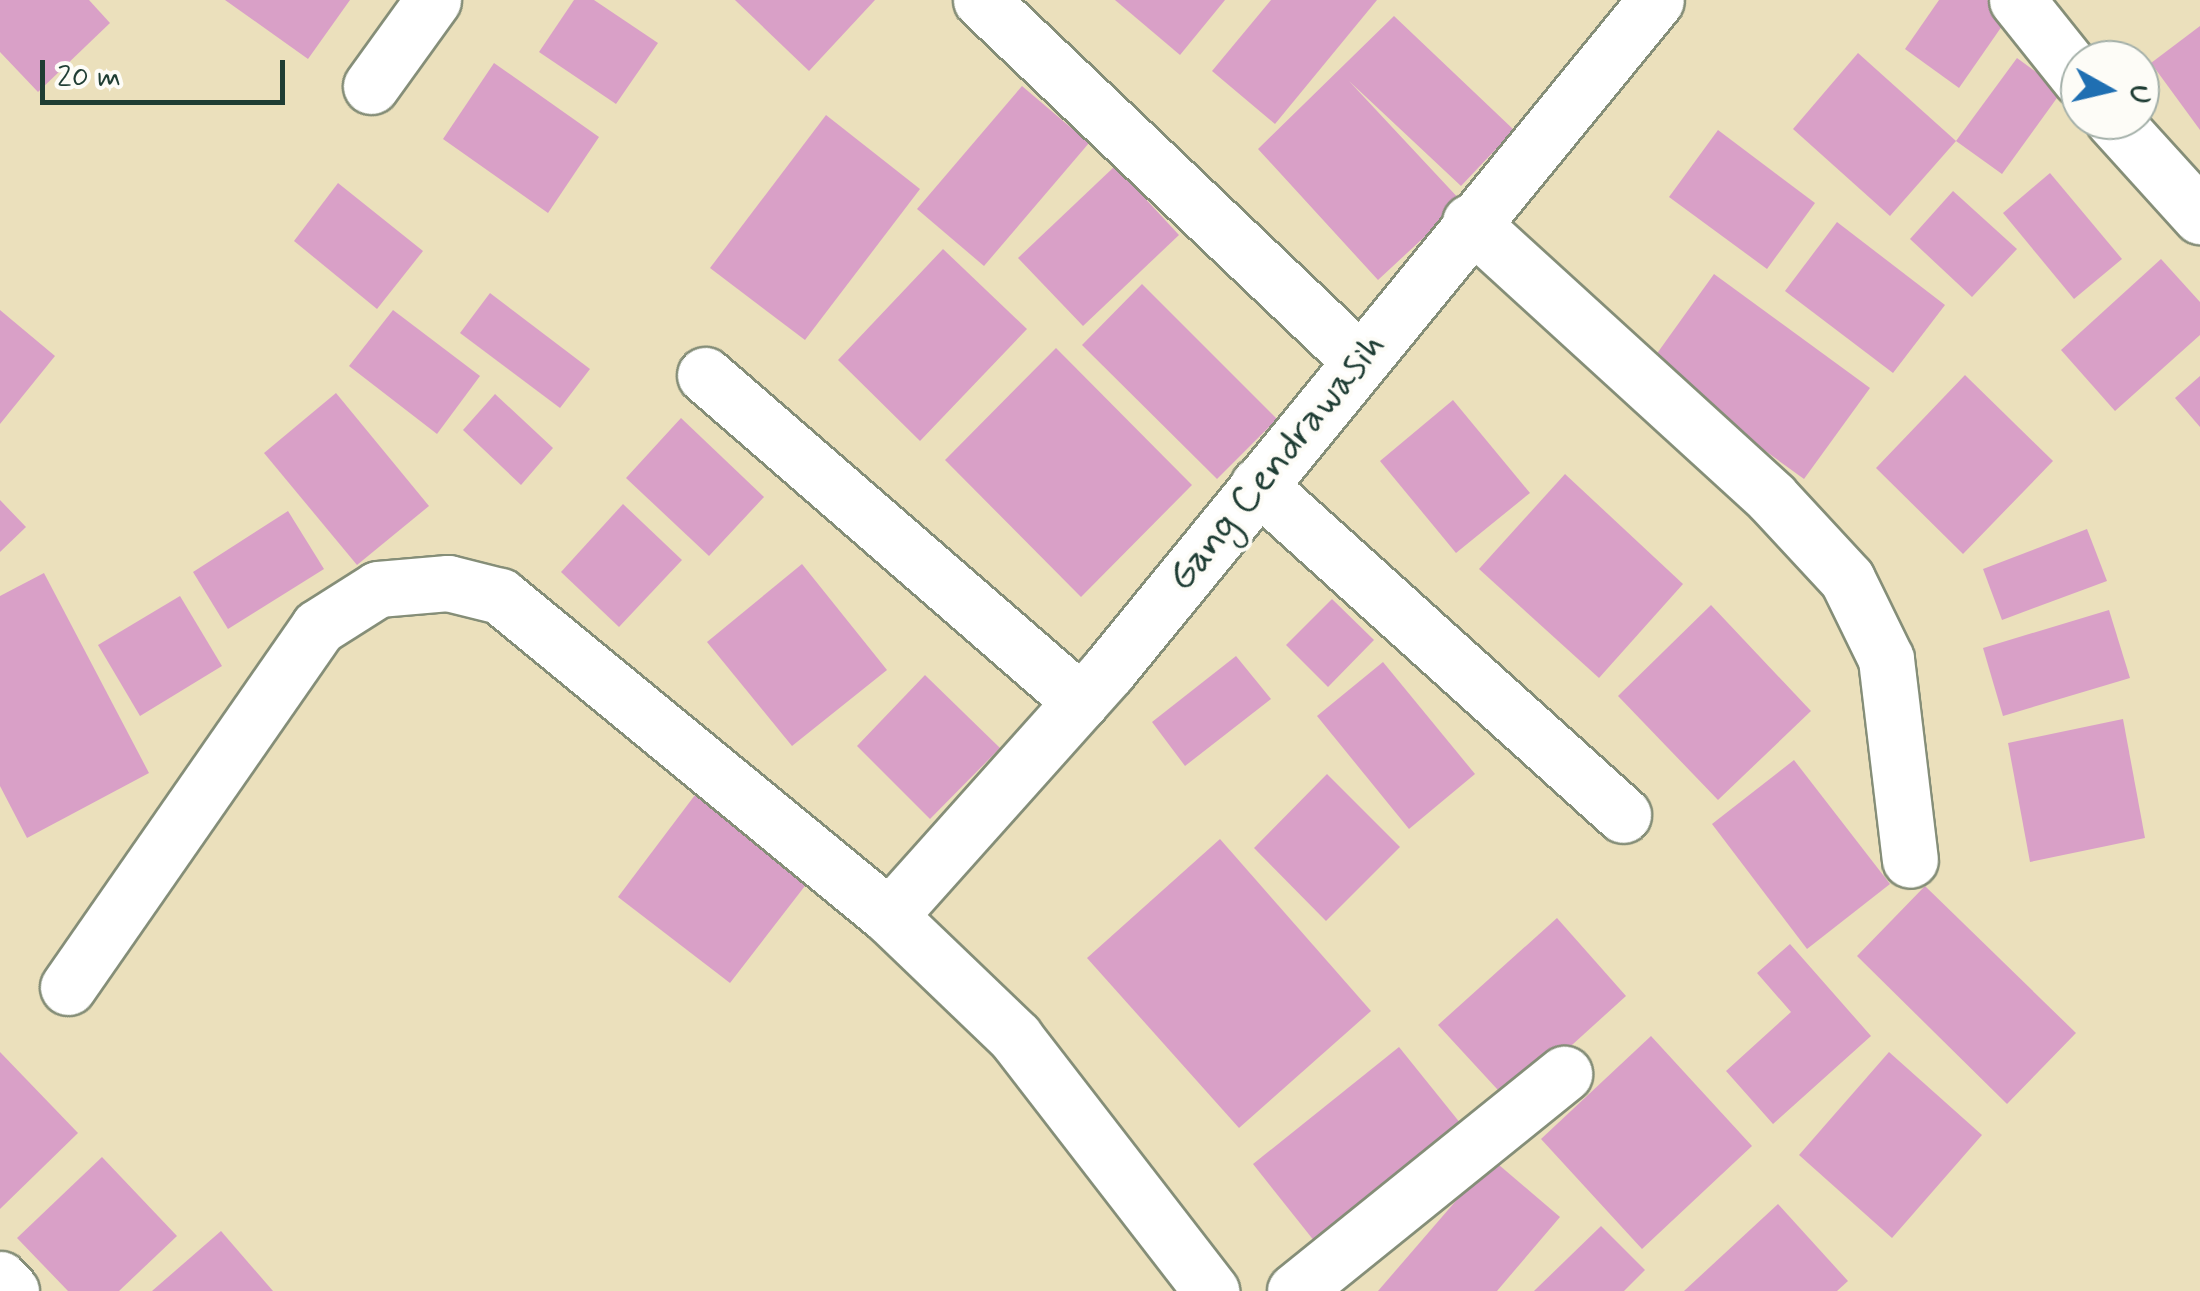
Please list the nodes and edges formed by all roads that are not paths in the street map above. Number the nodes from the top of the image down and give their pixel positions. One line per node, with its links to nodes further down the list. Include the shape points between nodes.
1 (433, 0): 6 (street)
2 (981, 0): 10 (street)
3 (1656, 0): 9 (street, Gang Cendrawasih)
4 (2016, 0): 5 (street)
5 (2060, 54)
6 (371, 86)
7 (2132, 140): 8 (street)
8 (2200, 216)
9 (1470, 222): 10 (street, Gang Cendrawasih); 15 (street, via 1771,496 1847,580 1886,659)
10 (1359, 360): 12 (street, Gang Cendrawasih)
11 (705, 375): 13 (street)
12 (1258, 484): 13 (street, Gang Cendrawasih); 14 (street)
13 (1081, 702): 16 (street, Gang Cendrawasih)
14 (1623, 816)
15 (1910, 860)
16 (889, 916): 17 (street, via 500,596 448,584 378,588 318,626); 21 (street, via 1015,1037)
17 (68, 987)
18 (1564, 1074): 22 (street)
19 (0, 1279): 20 (street)
20 (10, 1291)
21 (1211, 1291)
22 (1295, 1291)

